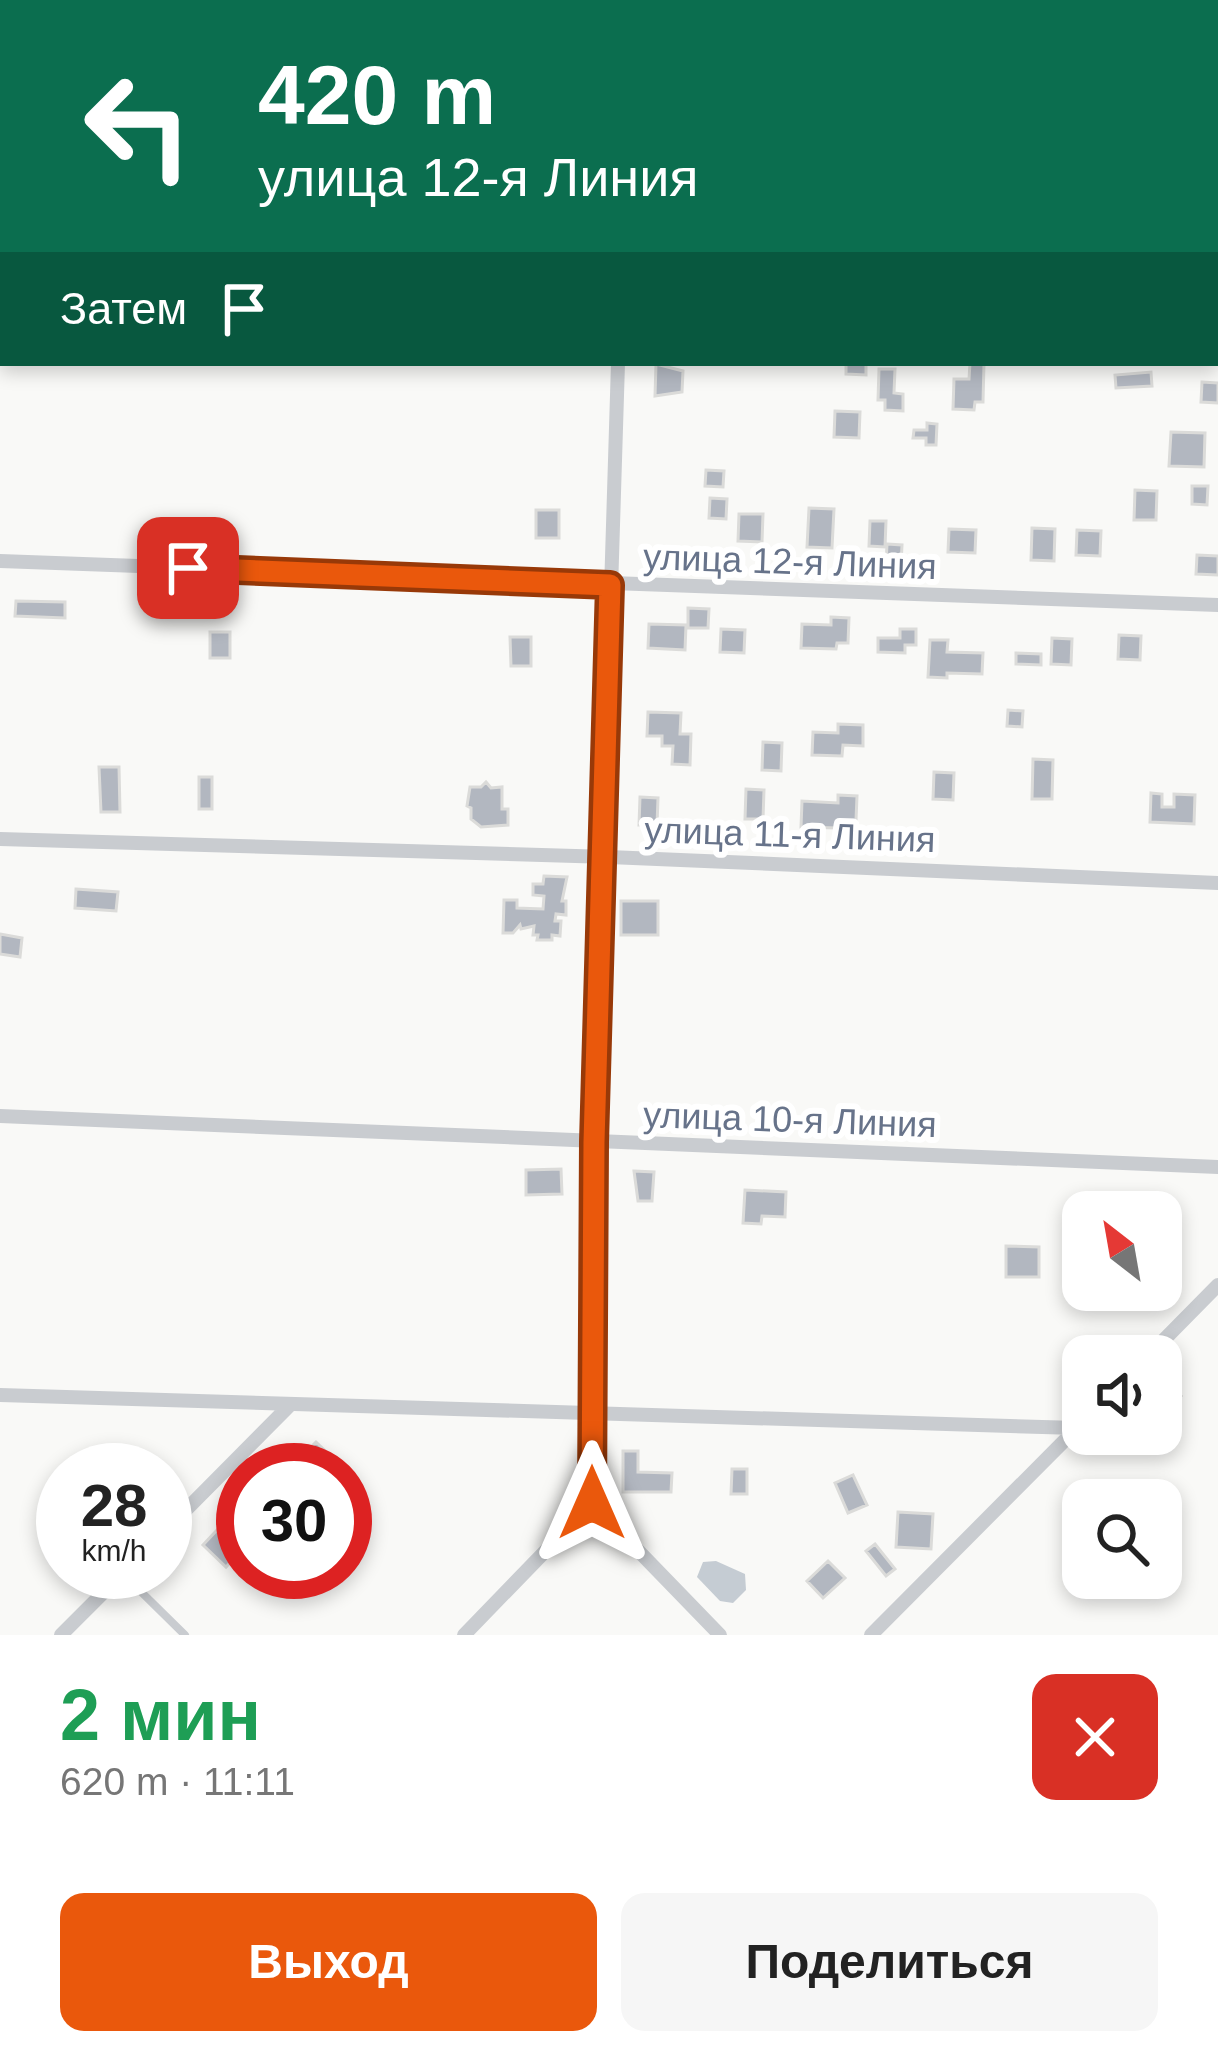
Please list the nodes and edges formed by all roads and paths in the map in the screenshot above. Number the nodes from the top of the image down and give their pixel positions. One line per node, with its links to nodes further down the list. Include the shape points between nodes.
1 (618, 366): 3 (street)
2 (0, 561): 3 (street, улица 12-я Линия)
3 (610, 585): 4 (street, улица 12-я Линия); 6 (street)
4 (1218, 605)
5 (0, 839): 6 (street, улица 11-я Линия)
6 (602, 856): 7 (street, улица 11-я Линия); 9 (street)
7 (1218, 883)
8 (0, 1116): 9 (street, улица 10-я Линия)
9 (594, 1142): 10 (street, улица 10-я Линия); 15 (street)
10 (1218, 1166)
11 (1218, 1285): 12 (street)
12 (1169, 1335)
13 (0, 1395): 14 (street)
14 (291, 1403): 15 (street); 19 (street)
15 (592, 1413): 16 (street); 18 (street)
16 (1062, 1424)
17 (1062, 1442): 26 (street)
18 (592, 1503): 24 (street); 25 (street)
19 (192, 1504)
20 (97, 1599): 22 (street)
21 (149, 1599): 23 (lane)
22 (62, 1635)
23 (185, 1635)
24 (464, 1635)
25 (720, 1635)
26 (871, 1635)

